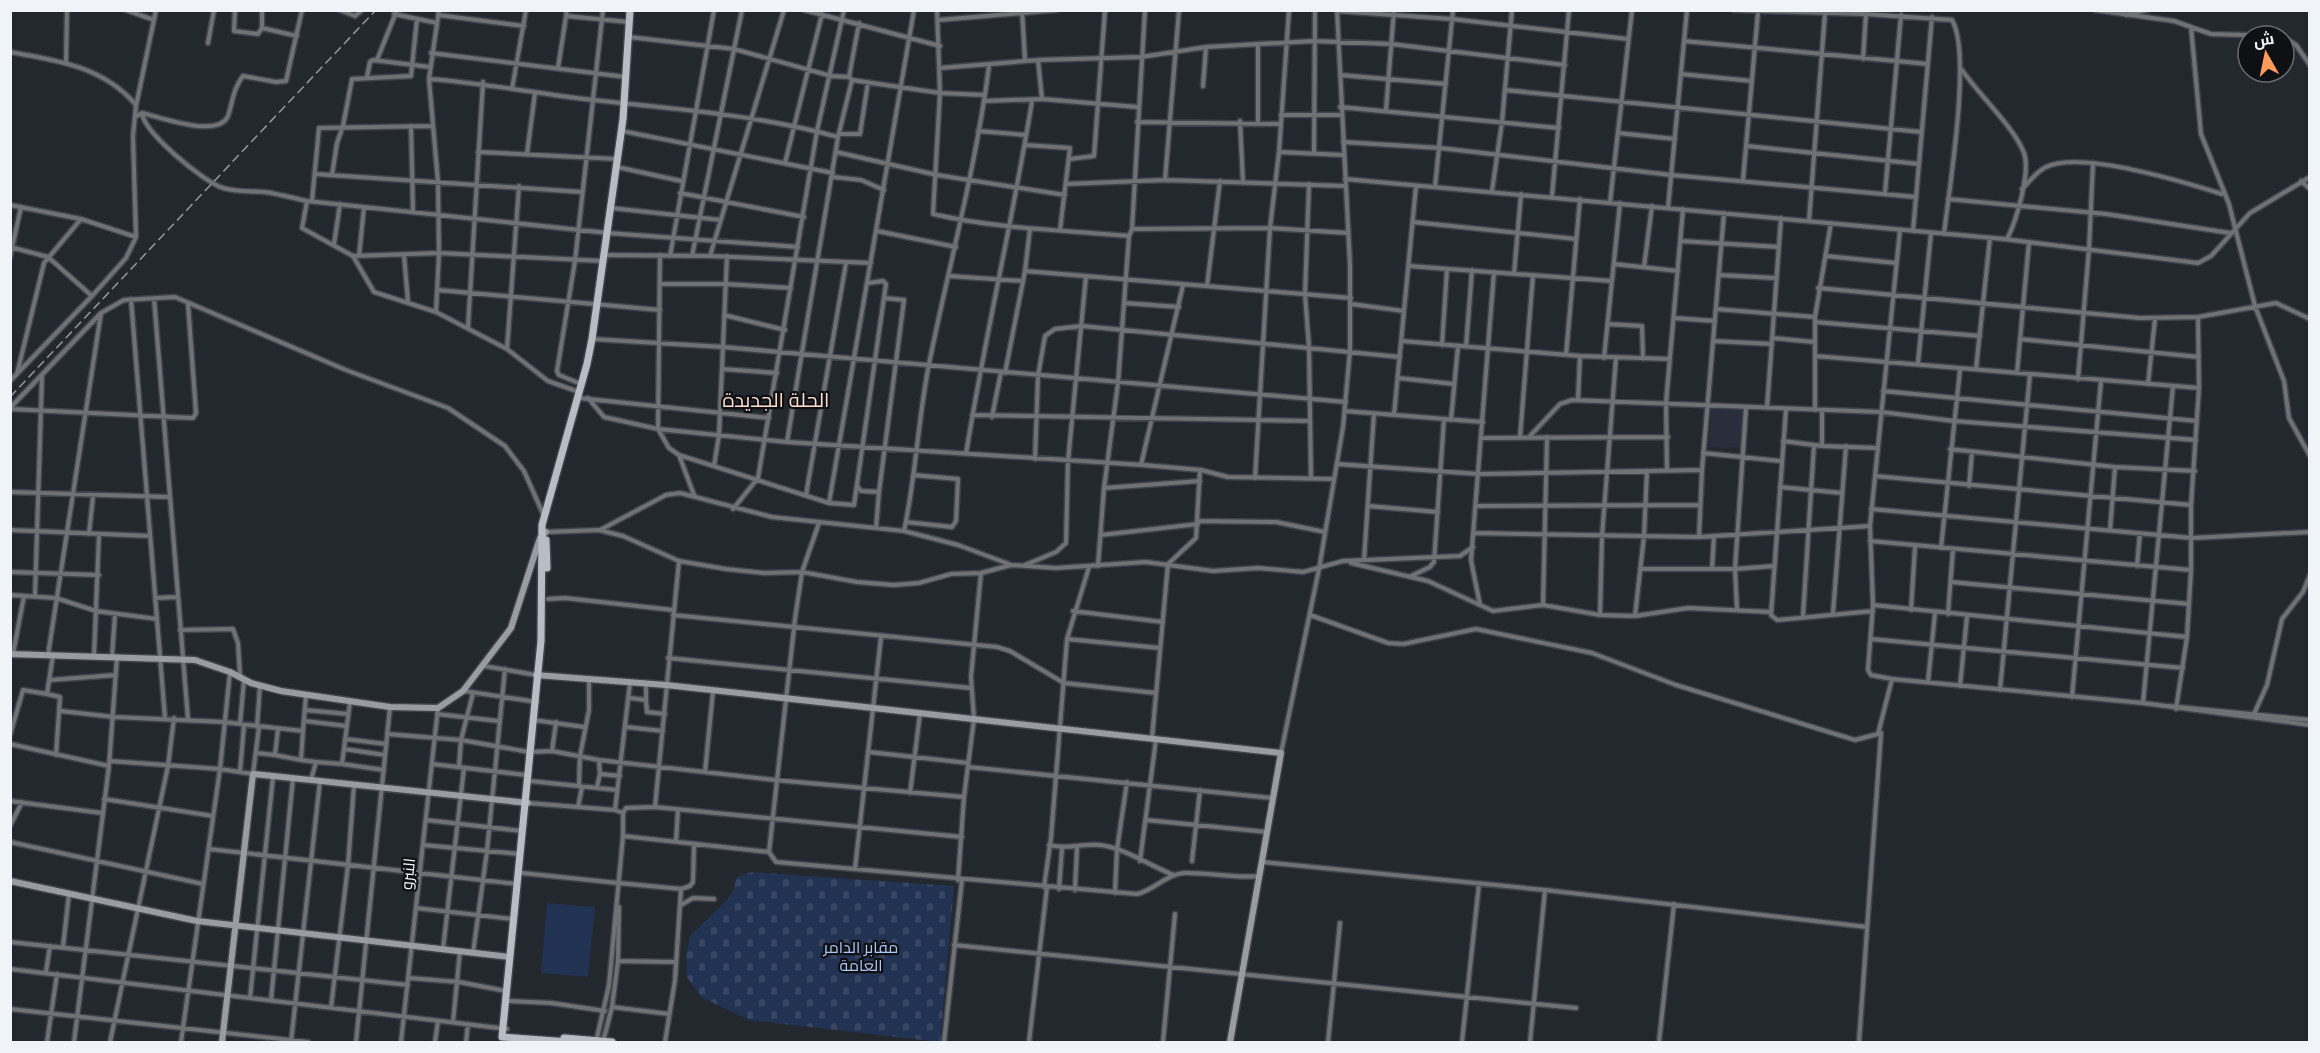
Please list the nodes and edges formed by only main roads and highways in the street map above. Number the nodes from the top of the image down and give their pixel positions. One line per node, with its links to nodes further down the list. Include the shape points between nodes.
1 (630, 10): 2 (main road, via 621,131 592,339 544,516)
2 (544, 534): 3 (main road); 3 (main road, via 548,599)
3 (543, 641): 4 (main road)
4 (526, 802): 5 (main road); 5 (main road, via 506,991)
5 (505, 1036): 6 (main road); 7 (main road)
6 (569, 1042)
7 (599, 1042): 8 (main road)
8 (612, 1042)

